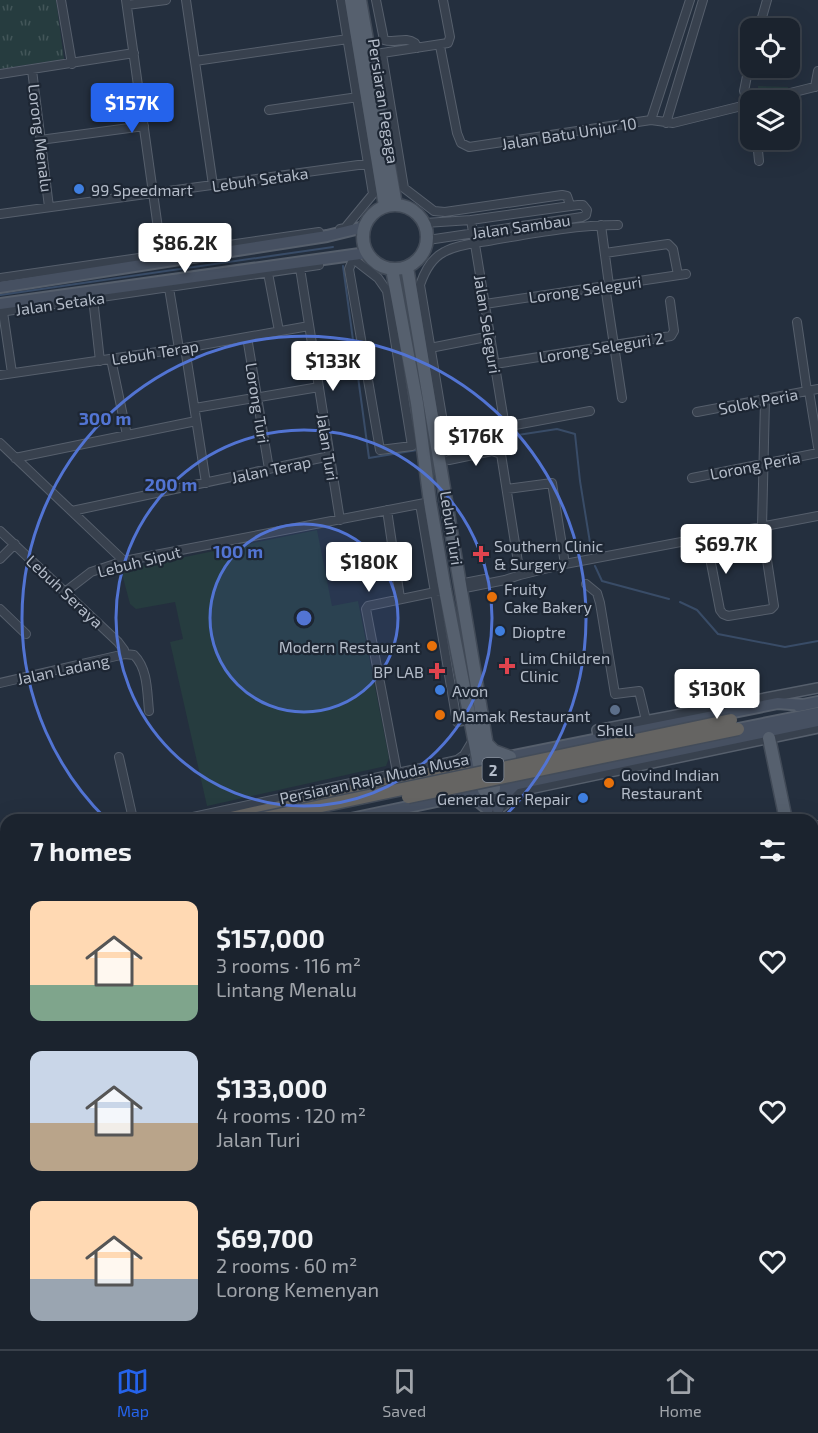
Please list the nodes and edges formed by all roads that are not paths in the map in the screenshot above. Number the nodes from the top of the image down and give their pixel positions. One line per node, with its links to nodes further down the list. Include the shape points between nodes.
1 (61, 0): 20 (street)
2 (166, 0): 12 (street)
3 (186, 0): 19 (street)
4 (341, 0): 14 (street)
5 (351, 0): 35 (main road, Persiaran Pegaga)
6 (360, 0): 18 (main road, Persiaran Pegaga)
7 (376, 0): 16 (street, Persiaran Pegaga, via 384,40 411,40)
8 (443, 0): 15 (street, via 450,40)
9 (690, 0): 29 (street, Jalan Batu Unjur 10)
10 (703, 0): 30 (street)
11 (767, 0): 13 (street)
12 (127, 3): 17 (street)
13 (762, 18)
14 (348, 39): 19 (street); 26 (street)
15 (440, 46): 16 (street); 29 (street, Jalan Batu Unjur 10, via 457,133 469,147)
16 (417, 48): 18 (street)
17 (134, 53): 20 (street); 31 (street)
18 (375, 54): 38 (street, Persiaran Pegaga, via 404,188 434,211 562,195 567,196); 39 (main road, Persiaran Pegaga)
19 (195, 60): 36 (street)
20 (72, 64): 21 (street)
21 (32, 70): 23 (street); 32 (street, Lorong Menalu)
22 (818, 72): 24 (street)
23 (0, 74)
24 (816, 86): 25 (street)
25 (800, 90)
26 (358, 97): 28 (street); 35 (street)
27 (740, 109): 30 (street)
28 (269, 110)
29 (651, 120): 30 (street)
30 (666, 123)
31 (144, 126): 32 (street); 37 (street)
32 (40, 140): 40 (street, Lorong Menalu)
33 (758, 150): 34 (street)
34 (759, 161)
35 (373, 163): 36 (street, Lebuh Setaka); 39 (main road, Persiaran Pegaga); 52 (street, via 373,194 345,228)
36 (213, 185): 37 (street, Lebuh Setaka)
37 (152, 194): 40 (street, Lebuh Setaka); 52 (street)
38 (570, 205): 42 (street, Jalan Sambau); 47 (street, Jalan Sambau, via 587,207 586,215)
39 (391, 206): 43 (main road, via 413,210); 46 (main road, via 376,211)
40 (49, 207): 41 (street, Lebuh Setaka)
41 (0, 214)
42 (471, 220): 43 (street, Jalan Sambau); 47 (street, Jalan Seleguri)
43 (424, 223): 48 (main road)
44 (601, 225): 45 (street, Lebuh Turi); 49 (street, Lebuh Turi); 51 (street)
45 (618, 225)
46 (364, 227): 50 (main road); 52 (main road, via 327,236)
47 (473, 233): 48 (street, Jalan Sambau); 49 (street, Jalan Seleguri)
48 (428, 240): 54 (main road, via 421,257)
49 (475, 243): 64 (street, Jalan Seleguri); 73 (street, Lebuh Turi, via 444,252 423,276 420,285)
50 (367, 253): 53 (main road); 56 (main road, via 382,267)
51 (605, 253): 59 (street); 59 (street, Lorong Seleguri, via 669,244 682,274)
52 (162, 258): 58 (street); 60 (main road)
53 (330, 258): 55 (street, Jalan Setaka, via 326,263); 65 (main road)
54 (407, 267): 56 (main road); 84 (main road, Lebuh Turi)
55 (300, 268): 57 (street, Jalan Setaka); 67 (street, Jalan Turi)
56 (392, 269): 84 (main road, Lebuh Turi)
57 (268, 273): 61 (street, Jalan Setaka); 68 (street)
58 (0, 278)
59 (607, 286): 64 (street, Lorong Seleguri); 71 (street)
60 (0, 287)
61 (169, 288): 62 (street, Jalan Setaka); 72 (street)
62 (93, 298): 65 (street, Jalan Setaka); 75 (street)
63 (670, 301): 71 (street, Lorong Seleguri 2, via 673,335)
64 (485, 304): 69 (street, Jalan Seleguri)
65 (1, 309): 77 (street)
66 (797, 322): 80 (street)
67 (309, 327): 68 (street, Lebuh Terap); 79 (street, Jalan Turi)
68 (279, 331): 70 (street, Lebuh Terap)
69 (491, 336): 73 (street); 76 (street, Jalan Seleguri)
70 (248, 337): 72 (street, Lebuh Terap); 81 (street, Lorong Turi)
71 (614, 346): 76 (street, Lorong Seleguri 2); 82 (street)
72 (182, 348): 74 (street, Lebuh Terap); 85 (street)
73 (430, 348): 92 (street, Lebuh Turi)
74 (111, 359): 75 (street, Lebuh Terap); 90 (street)
75 (100, 360): 77 (street, Lebuh Terap)
76 (495, 364): 89 (street, Jalan Seleguri)
77 (12, 373): 78 (street, Lebuh Terap)
78 (0, 375)
79 (319, 387): 81 (street); 95 (street, Jalan Turi)
80 (811, 390): 83 (street, Solok Peria); 93 (street)
81 (257, 398): 85 (street); 99 (street, Lorong Turi)
82 (622, 398)
83 (765, 400): 87 (street, Solok Peria); 98 (street)
84 (417, 403): 84 (street, via 387,291 378,278 357,261 352,262 349,269 381,450 412,446); 92 (main road, Lebuh Turi); 103 (main road, Lebuh Turi, via 424,451)
85 (195, 408): 88 (street)
86 (590, 411): 89 (street)
87 (697, 412)
88 (196, 421): 90 (street); 101 (street)
89 (505, 427): 92 (street, via 501,433 448,440)
90 (128, 435): 96 (street)
91 (0, 443): 96 (street)
92 (440, 445): 118 (main road, Lebuh Turi)
93 (818, 447)
94 (818, 453): 98 (street, Lorong Peria)
95 (330, 456): 99 (street, Jalan Terap); 107 (street, Jalan Turi)
96 (15, 458): 105 (street)
97 (449, 460): 102 (street, via 498,452)
98 (763, 464): 100 (street, Lorong Peria); 108 (street)
99 (269, 469): 101 (street, Jalan Terap)
100 (692, 478)
101 (206, 483): 105 (street, Jalan Terap)
102 (507, 489): 115 (street, via 552,483); 116 (street)
103 (425, 503): 104 (street, Lebuh Siput); 113 (main road, Lebuh Turi); 119 (street)
104 (387, 510): 107 (street, Lebuh Siput); 121 (street)
105 (72, 511): 114 (street)
106 (818, 516): 108 (street)
107 (340, 520): 114 (street, Lebuh Siput)
108 (762, 527): 110 (street); 110 (street, via 774,606 747,614 728,616 720,610)
109 (0, 531): 111 (street, Lebuh Seraya)
110 (706, 537): 115 (street)
111 (15, 544): 112 (street); 120 (street, Lebuh Seraya)
112 (0, 559)
113 (440, 560): 118 (main road, via 447,578); 119 (main road, Lebuh Turi)
114 (124, 561): 120 (street, Lebuh Siput, via 91,572)
115 (565, 564): 116 (street)
116 (520, 575): 118 (street)
117 (586, 584): 133 (street, via 597,592 600,603 615,694 639,691)
118 (459, 587): 139 (main road, Lebuh Turi)
119 (440, 591): 121 (street); 132 (main road, Lebuh Turi); 132 (street, Lebuh Turi, via 457,722)
120 (65, 592): 124 (street, Lebuh Seraya, via 118,642)
121 (400, 598): 148 (street, via 368,606 366,613)
122 (0, 609): 123 (street)
123 (26, 634)
124 (125, 654): 125 (street, Jalan Ladang); 129 (street, Lebuh Seraya, via 134,655 145,673)
125 (0, 683)
126 (818, 688): 131 (street)
127 (818, 702): 128 (main road, Persiaran Raja Muda Musa / 2)
128 (804, 705): 131 (main road, via 778,703); 135 (main road, Persiaran Raja Muda Musa / 2)
129 (149, 711)
130 (818, 713): 135 (main road, Persiaran Raja Muda Musa / 2)
131 (697, 715): 133 (street); 138 (main road)
132 (471, 720): 139 (main road, Lebuh Turi)
133 (646, 720): 138 (street, via 597,730)
134 (818, 721): 145 (main road)
135 (735, 724): 159 (highway, Persiaran Raja Muda Musa / 2, bridge); 160 (highway, Persiaran Raja Muda Musa / 2, bridge)
136 (818, 728): 137 (street)
137 (769, 738): 143 (street); 167 (main road)
138 (599, 740): 140 (main road)
139 (478, 742): 142 (main road); 144 (main road, Lebuh Turi); 146 (main road, via 471,761); 147 (street, via 457,760)
140 (526, 755): 142 (main road); 149 (main road, via 512,765 511,774)
141 (119, 757): 156 (street)
142 (510, 757): 144 (main road)
143 (661, 761): 145 (main road); 166 (street, via 519,791)
144 (484, 762): 146 (main road); 152 (main road, Lebuh Turi)
145 (621, 762): 149 (main road)
146 (464, 766): 147 (highway)
147 (430, 770): 148 (street); 151 (highway); 154 (main road, via 446,780 448,787)
148 (397, 772): 151 (street)
149 (532, 780): 150 (main road)
150 (517, 783): 152 (main road); 164 (main road, via 502,798)
151 (357, 786): 157 (street); 158 (highway)
152 (489, 789): 153 (main road); 165 (street)
153 (458, 796): 154 (main road); 163 (main road, via 478,801)
154 (433, 802): 155 (main road)
155 (404, 808): 161 (main road); 162 (main road)
156 (129, 814)
157 (210, 814)
158 (246, 814)
159 (285, 814)
160 (320, 814)
161 (375, 814)
162 (398, 814)
163 (493, 814)
164 (494, 814)
165 (494, 814)
166 (495, 814)
167 (785, 814)

